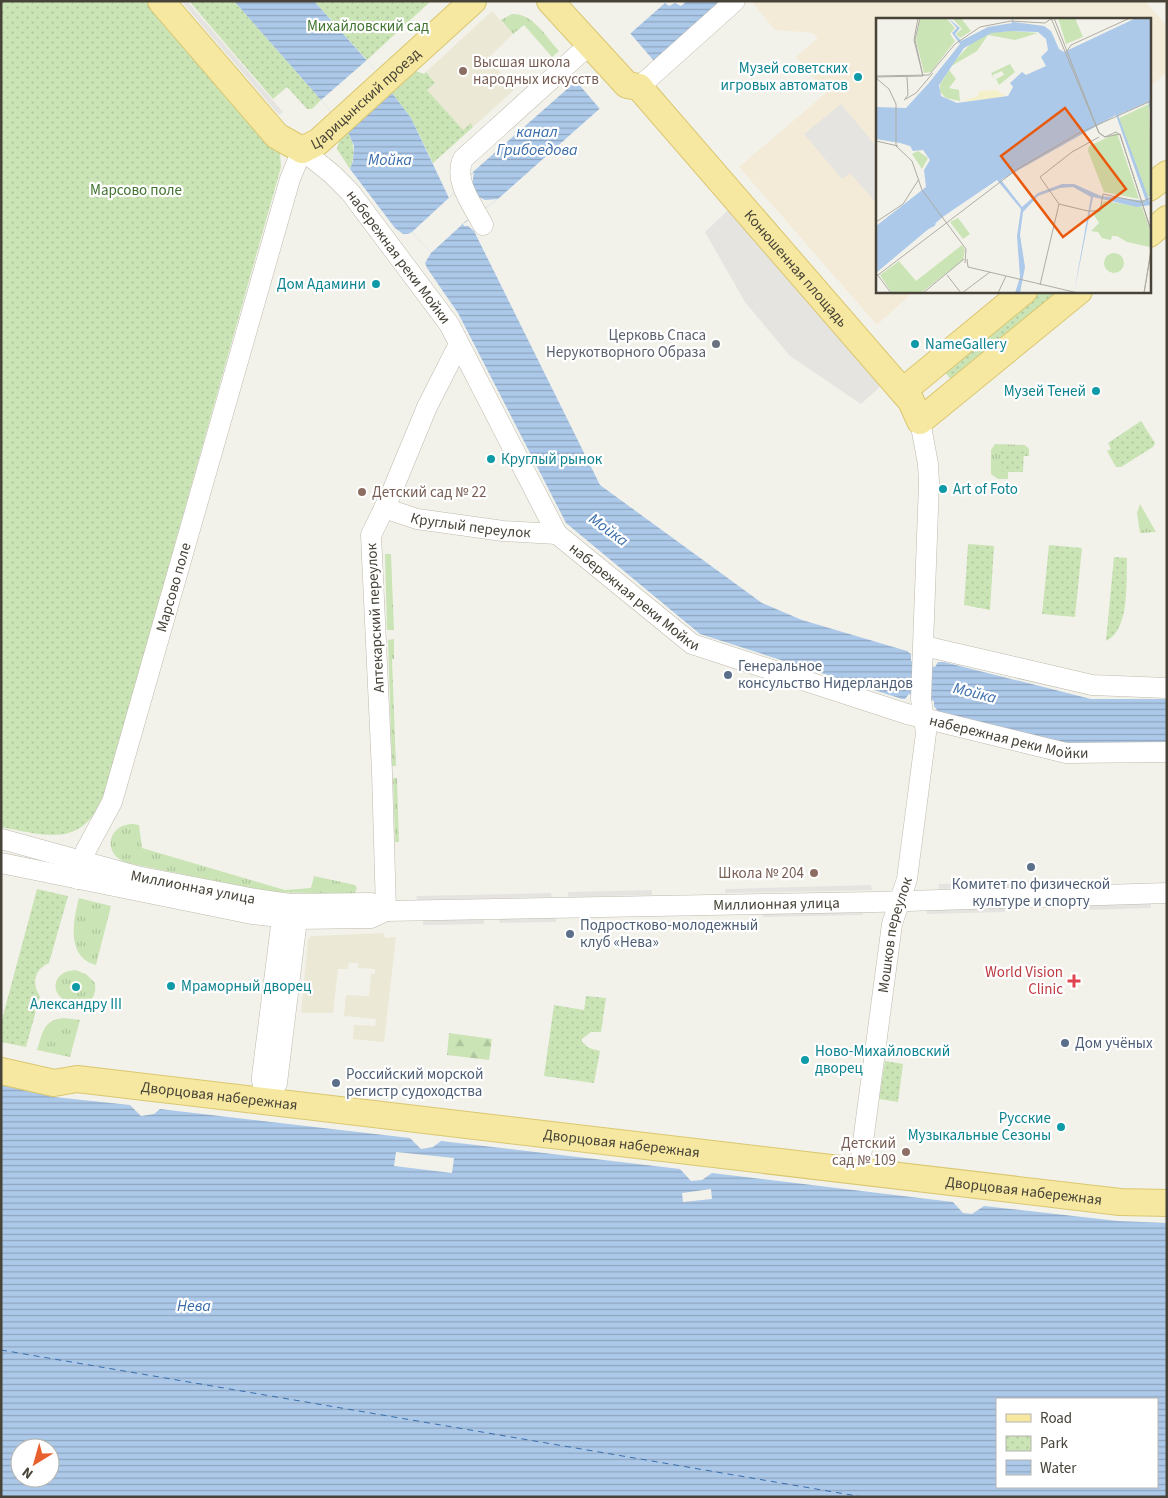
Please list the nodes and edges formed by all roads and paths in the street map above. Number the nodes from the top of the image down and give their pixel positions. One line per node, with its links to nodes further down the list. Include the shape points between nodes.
1 (161, 1): 11 (main road, набережная реки Мойки, via 277,136)
2 (177, 1): 11 (main road, набережная реки Мойки)
3 (451, 1): 9 (main road, Царицынский проезд)
4 (474, 1): 9 (main road, Царицынский проезд)
5 (550, 1): 8 (main road)
6 (569, 1): 8 (main road)
7 (736, 1): 10 (street)
8 (602, 50): 10 (main road, Конюшенная площадь); 14 (street, via 467,153 460,166 461,183)
9 (380, 76): 11 (main road, Царицынский проезд, via 335,116 306,130)
10 (635, 82): 21 (main road, Конюшенная площадь)
11 (302, 150): 19 (street, набережная реки Мойки, via 350,192 449,324); 32 (street, Марсово поле, via 290,179 114,797 86,850)
12 (1167, 174): 13 (main road)
13 (1150, 187)
14 (481, 219)
15 (1167, 219): 16 (main road)
16 (1150, 233)
17 (1023, 292): 20 (main road)
18 (1078, 292): 22 (main road)
19 (459, 344): 24 (street, Аптекарский переулок, via 427,407); 25 (street, набережная реки Мойки)
20 (935, 365): 21 (main road); 22 (main road, via 928,374 934,391 946,396)
21 (903, 391): 23 (main road, Конюшенная площадь)
22 (957, 392): 23 (main road)
23 (920, 421): 26 (street, Конюшенная площадь, via 928,464)
24 (384, 508): 25 (street, Круглый переулок, via 417,519 503,531); 35 (street, Аптекарский переулок, via 371,535)
25 (558, 534): 28 (street, набережная реки Мойки, via 692,644)
26 (924, 654): 27 (street, via 1092,686); 28 (street, Мошков переулок, via 921,700)
27 (1167, 688)
28 (924, 719): 29 (street, набережная реки Мойки, via 1066,753); 34 (street, Мошков переулок, via 926,733 907,879)
29 (1167, 752)
30 (1, 839): 32 (street, Миллионная улица)
31 (1, 863): 32 (street, Миллионная улица)
32 (80, 870): 36 (street, Миллионная улица, via 252,914)
33 (1167, 893): 34 (street, Миллионная улица)
34 (900, 900): 35 (street, Миллионная улица); 41 (street, Мошков переулок, via 892,924)
35 (386, 911): 36 (street, Миллионная улица, via 370,903)
36 (289, 914): 40 (street, via 277,1083)
37 (1, 1055): 39 (main road, Дворцовая набережная, via 58,1068)
38 (1, 1071): 39 (main road, Дворцовая набережная, via 54,1083)
39 (77, 1079): 40 (main road, Дворцовая набережная)
40 (268, 1101): 41 (main road, Дворцовая набережная)
41 (859, 1172): 42 (main road, Дворцовая набережная, via 1120,1202)
42 (1167, 1203)

